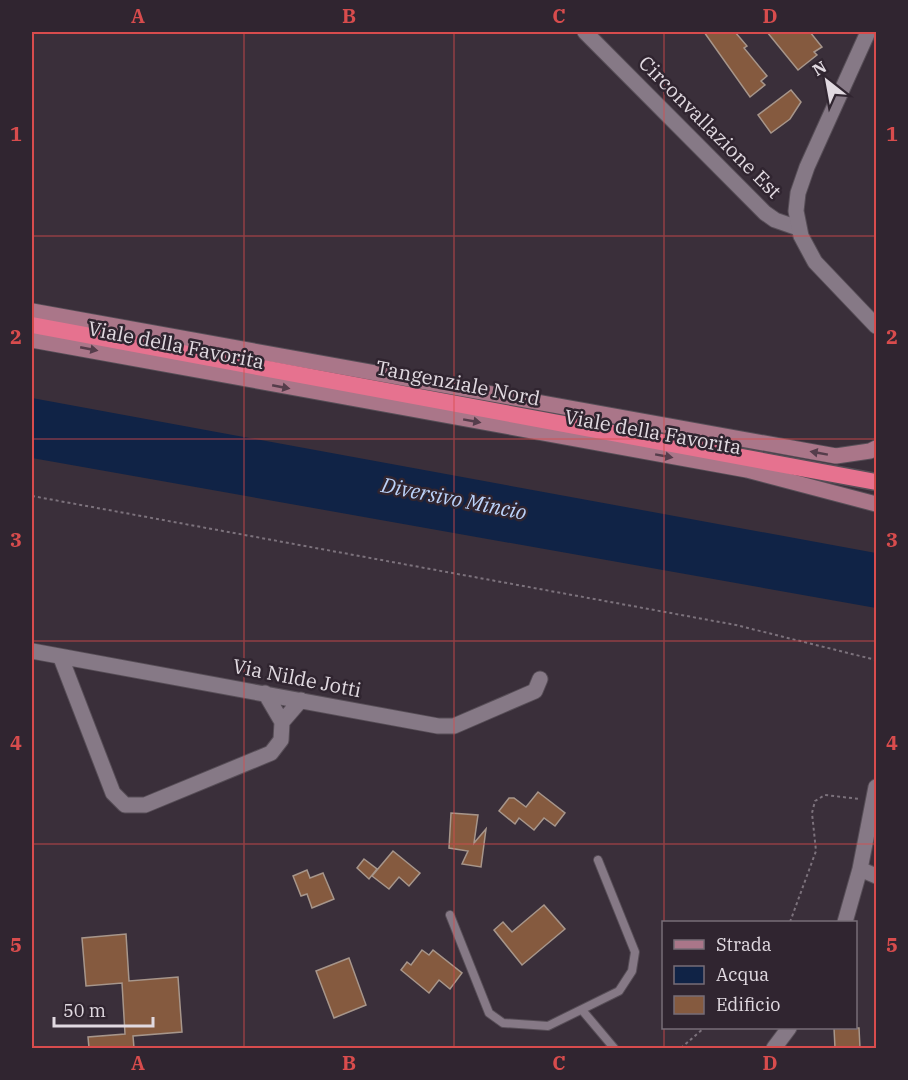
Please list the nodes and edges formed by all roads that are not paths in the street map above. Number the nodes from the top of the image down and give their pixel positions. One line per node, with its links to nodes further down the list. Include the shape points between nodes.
1 (585, 32): 3 (street, Circonvallazione Est, via 765,213)
2 (868, 32): 3 (street, via 801,181 796,211)
3 (798, 228): 6 (street, via 815,262)
4 (32, 311): 8 (main road, Viale della Favorita, one-way to 4, via 837,456)
5 (32, 325): 9 (highway, Tangenziale Nord)
6 (876, 326)
7 (32, 340): 10 (main road, Viale della Favorita, one-way to 10, via 747,471)
8 (876, 448)
9 (876, 482)
10 (876, 504)
11 (32, 651): 12 (street, Via Nilde Jotti)
12 (61, 658): 14 (street, Via Nilde Jotti); 16 (street, via 113,793 125,805 145,805 271,753 282,740)
13 (540, 679): 15 (street, Via Nilde Jotti, via 535,691 454,726)
14 (265, 693): 15 (street, Via Nilde Jotti); 16 (street)
15 (301, 700): 16 (street)
16 (282, 722)
17 (875, 794): 18 (street)
18 (871, 844): 20 (street)
19 (597, 860): 24 (lane, via 635,952 632,970 619,991)
20 (860, 869): 21 (street); 23 (street)
21 (876, 876)
22 (450, 915): 24 (lane, via 489,1013 503,1023 548,1026)
23 (845, 921)
24 (582, 1010): 26 (lane)
25 (788, 1029): 27 (street)
26 (614, 1048)
27 (774, 1048)

